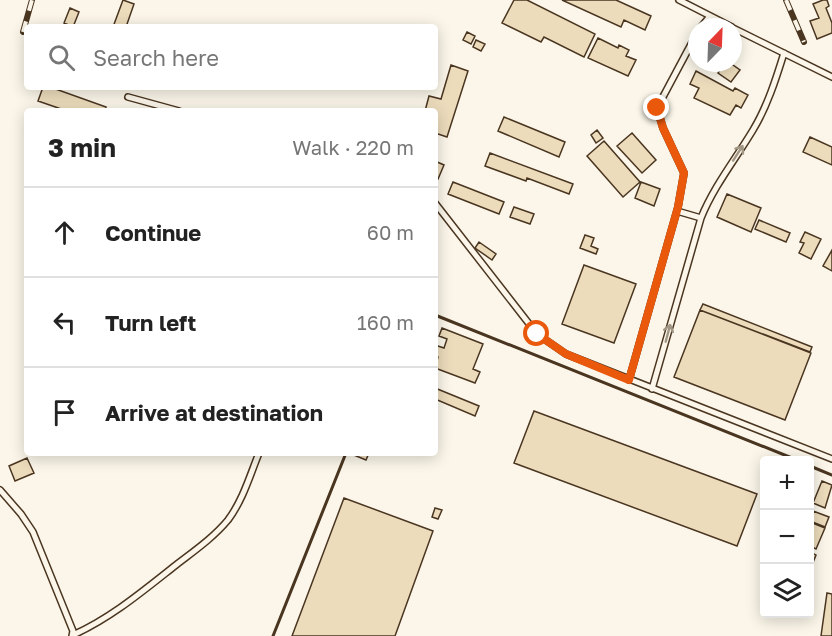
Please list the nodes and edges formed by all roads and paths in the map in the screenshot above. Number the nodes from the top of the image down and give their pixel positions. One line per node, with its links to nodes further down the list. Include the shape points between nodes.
1 (679, 0): 2 (lane)
2 (710, 16): 3 (lane)
3 (714, 18)
4 (742, 32): 6 (lane)
5 (688, 50): 11 (lane, via 657,108 684,173)
6 (784, 53): 7 (lane); 12 (lane, one-way to 6, via 754,128)
7 (832, 77)
8 (128, 97): 9 (lane)
9 (167, 108)
10 (438, 207): 13 (lane, via 537,334 566,354)
11 (677, 210): 12 (lane); 13 (lane)
12 (701, 218): 14 (lane, one-way to 12)
13 (629, 380): 14 (lane)
14 (652, 389): 16 (lane)
15 (258, 456): 18 (lane, via 241,500 213,536 124,605)
16 (832, 459)
17 (0, 490): 18 (lane, via 33,532)
18 (73, 636)

